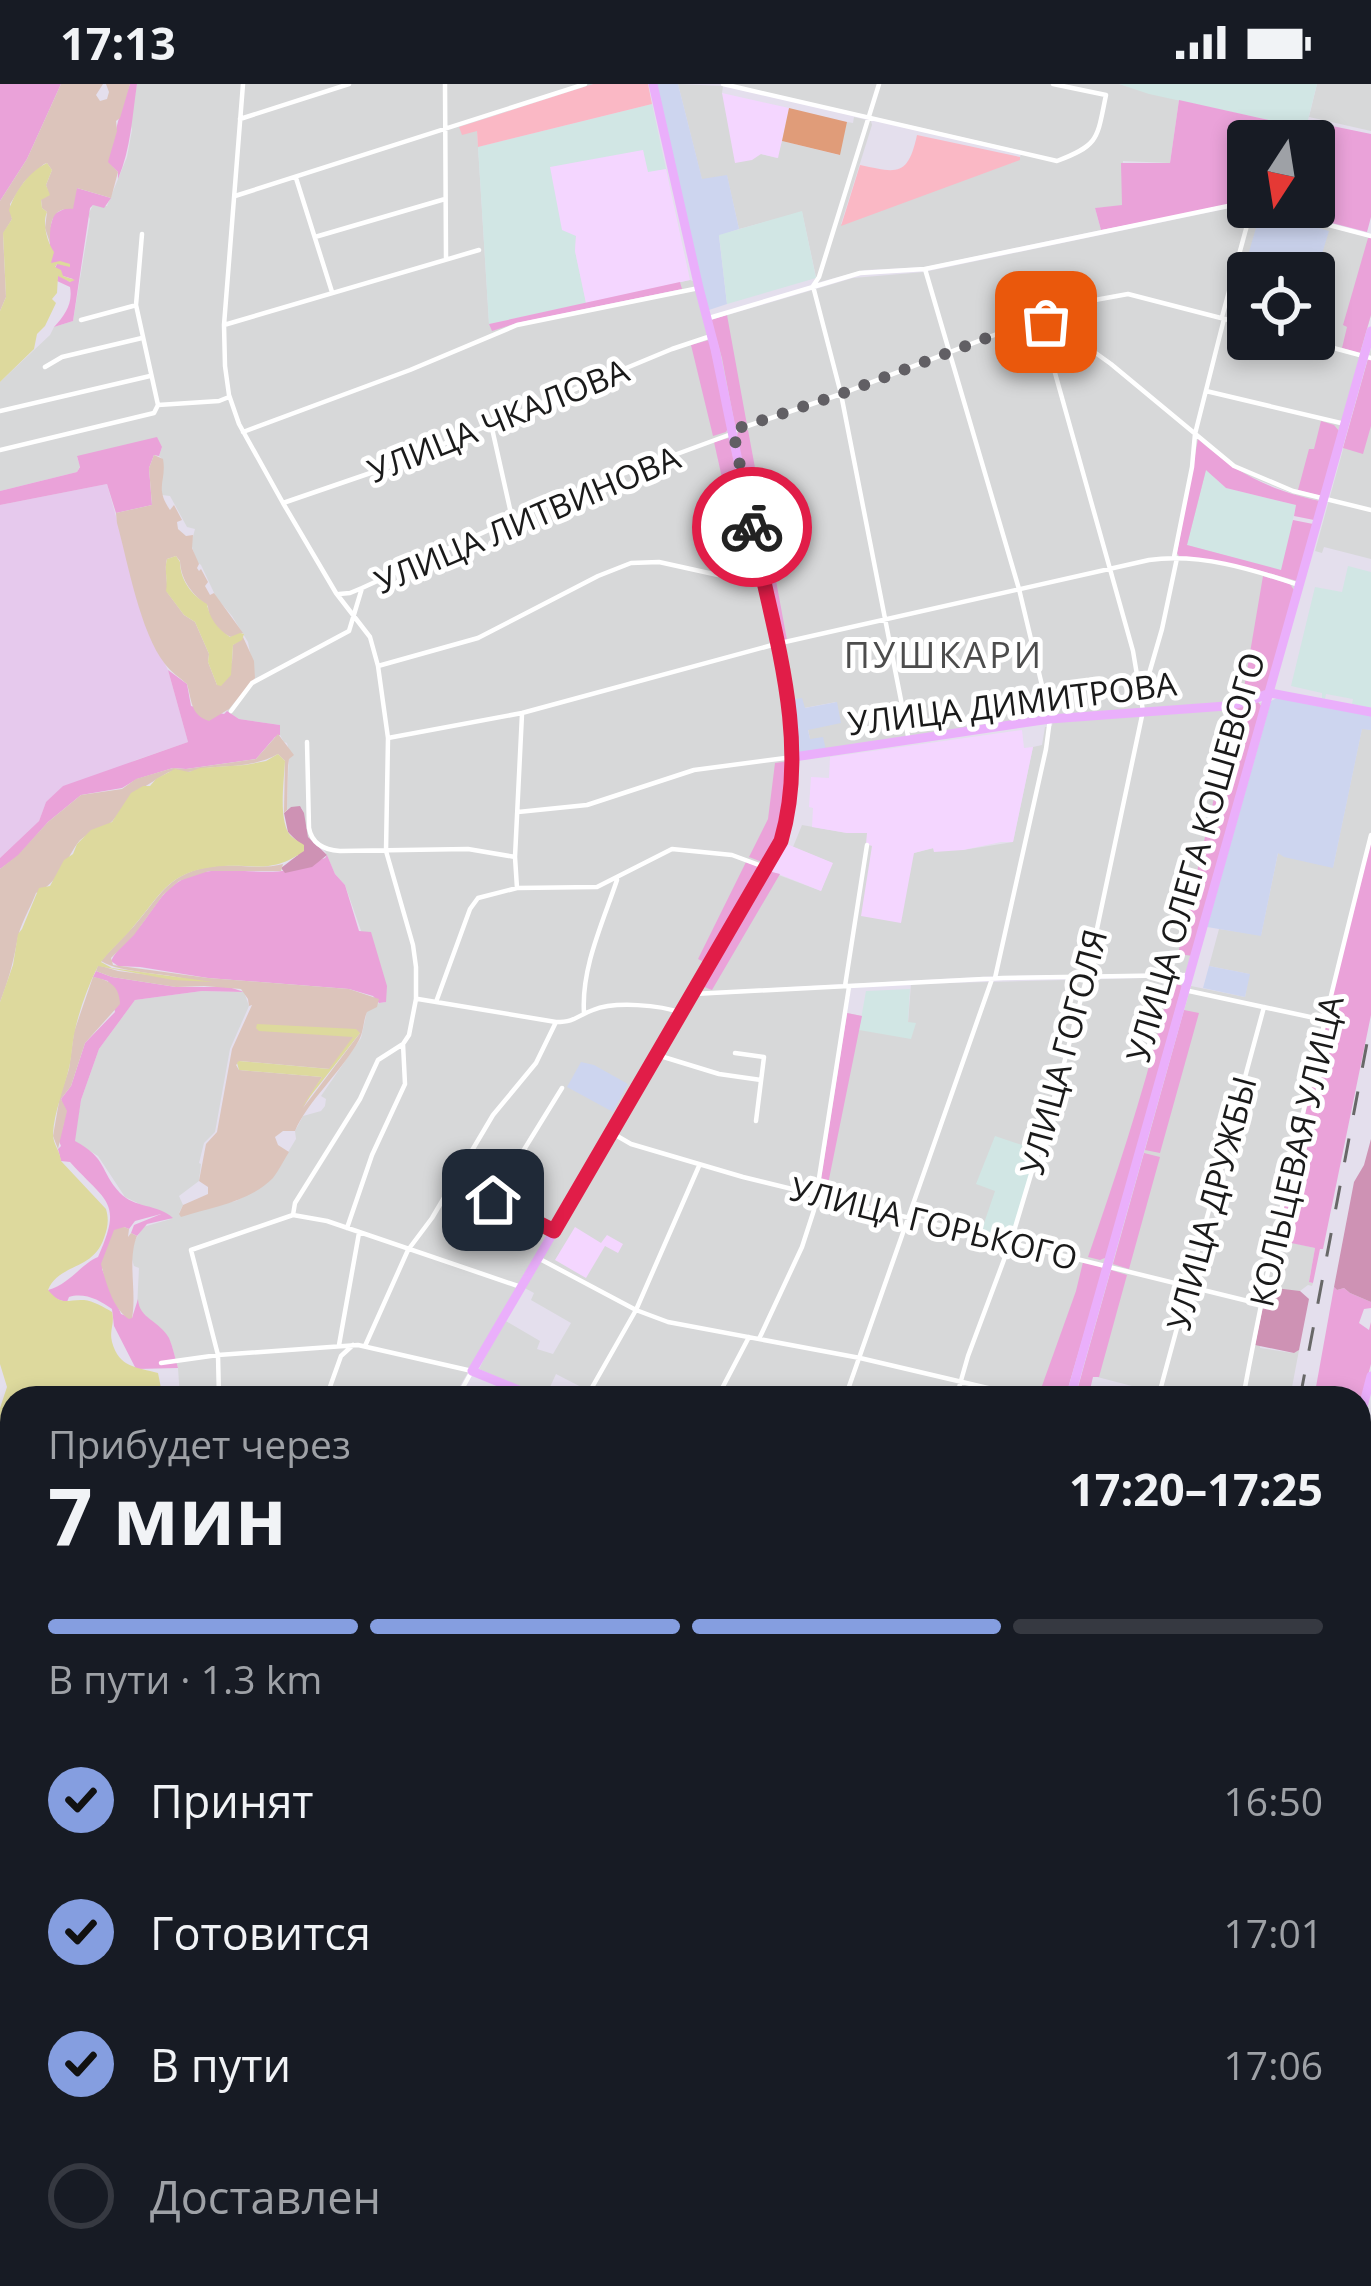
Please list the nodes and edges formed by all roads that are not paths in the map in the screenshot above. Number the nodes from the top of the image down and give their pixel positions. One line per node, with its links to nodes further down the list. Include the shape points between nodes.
1 (243, 84): 9 (street)
2 (349, 84): 9 (street)
3 (445, 84): 11 (street)
4 (585, 84): 11 (street)
5 (653, 84): 25 (street)
6 (723, 84): 10 (street)
7 (879, 84): 10 (street)
8 (1053, 84): 10 (street, via 1106,95 1094,140 1057,160)
9 (240, 118): 13 (street)
10 (868, 118): 24 (street)
11 (446, 129): 12 (street); 14 (street)
12 (296, 177): 13 (street); 20 (street)
13 (235, 196): 34 (street)
14 (446, 199): 20 (street); 22 (street)
15 (1227, 206): 23 (street)
16 (1335, 227): 19 (street)
17 (1247, 228): 29 (street, УЛИЦА ГОГОЛЯ)
18 (142, 234): 27 (street)
19 (1371, 236)
20 (315, 237): 26 (street)
21 (478, 250): 22 (street)
22 (446, 259): 26 (street)
23 (926, 269): 24 (street); 39 (street)
24 (813, 286): 28 (street); 44 (street)
25 (699, 288): 28 (street); 50 (street, via 517,325)
26 (332, 292): 34 (street)
27 (136, 305): 30 (street); 37 (street)
28 (706, 319): 36 (street)
29 (1223, 319): 31 (street, УЛИЦА ЛИТВИНОВА, via 1122,294); 32 (street, УЛИЦА ЛИТВИНОВА); 43 (street, УЛИЦА ГОГОЛЯ)
30 (81, 320)
31 (1050, 320): 33 (street, УЛИЦА ЛИТВИНОВА); 52 (street)
32 (1227, 320)
33 (1041, 323): 39 (street, УЛИЦА ЛИТВИНОВА); 59 (street, УЛИЦА ГОГОЛЯ)
34 (224, 325): 45 (street)
35 (1371, 331): 40 (street, УЛИЦА ОЛЕГА КОШЕВОГО)
36 (712, 336): 48 (street, УЛИЦА ЧКАЛОВА); 51 (street)
37 (142, 338): 41 (street); 42 (street)
38 (1335, 348): 40 (street)
39 (950, 352): 44 (street, УЛИЦА ЛИТВИНОВА); 63 (street)
40 (1368, 357): 49 (street, УЛИЦА ОЛЕГА КОШЕВОГО)
41 (45, 367)
42 (150, 376): 46 (street); 47 (street)
43 (1206, 391): 49 (street); 52 (street, УЛИЦА ГОГОЛЯ)
44 (841, 394): 51 (street, УЛИЦА ЛИТВИНОВА); 66 (street)
45 (230, 397): 46 (street); 50 (street)
46 (158, 405): 53 (street)
47 (0, 411)
48 (491, 424): 55 (street, УЛИЦА ЧКАЛОВА); 57 (street)
49 (1345, 424): 54 (street, УЛИЦА ОЛЕГА КОШЕВОГО)
50 (243, 432): 55 (street)
51 (734, 432): 57 (street, УЛИЦА ЛИТВИНОВА); 60 (street)
52 (1195, 434): 54 (street, via 1234,466); 58 (street, УЛИЦА ГОГОЛЯ)
53 (0, 450)
54 (1324, 499): 56 (street); 61 (street, УЛИЦА ОЛЕГА КОШЕВОГО)
55 (283, 503): 64 (street)
56 (1371, 511)
57 (512, 518): 62 (street, УЛИЦА ЛИТВИНОВА)
58 (1176, 558): 59 (street); 61 (street); 70 (street, УЛИЦА ГОГОЛЯ)
59 (1111, 568): 63 (street); 70 (street, УЛИЦА ГОГОЛЯ)
60 (761, 572): 67 (street); 68 (street, via 632,563 478,638)
61 (1300, 585): 69 (street, УЛИЦА ОЛЕГА КОШЕВОГО)
62 (362, 588): 64 (street); 65 (street, УЛИЦА ЛИТВИНОВА)
63 (1019, 589): 66 (street); 75 (street)
64 (336, 593): 65 (street)
65 (354, 616): 68 (street); 71 (street, УЛИЦА ЛИТВИНОВА, via 347,633 252,682)
66 (886, 619): 67 (street); 77 (street)
67 (776, 644): 74 (street); 79 (street)
68 (378, 666): 76 (street)
69 (1270, 693): 72 (street, УЛИЦА ДИМИТРОВА, via 1231,706); 73 (street, УЛИЦА ДИМИТРОВА); 88 (street, УЛИЦА ОЛЕГА КОШЕВОГО)
70 (1142, 698): 72 (street, УЛИЦА ГОГОЛЯ)
71 (231, 711)
72 (1143, 712): 75 (street, УЛИЦА ДИМИТРОВА); 89 (street, УЛИЦА ГОГОЛЯ)
73 (1371, 712)
74 (522, 713): 76 (street); 80 (street)
75 (1050, 719): 77 (street, УЛИЦА ДИМИТРОВА); 90 (street)
76 (388, 738): 83 (street)
77 (909, 741): 79 (street, УЛИЦА ДИМИТРОВА)
78 (307, 742): 83 (street, via 311,838 334,851)
79 (794, 757): 80 (street, УЛИЦА ДИМИТРОВА, via 694,770 602,802); 85 (street, via 786,824)
80 (518, 812): 84 (street)
81 (1371, 835): 99 (street, КОЛЬЦЕВАЯ УЛИЦА)
82 (867, 844): 91 (street)
83 (386, 851): 84 (street); 94 (street, via 413,945)
84 (514, 857): 87 (street)
85 (767, 868): 86 (street, via 732,854 672,849); 93 (street)
86 (618, 878): 87 (street, via 591,888); 97 (street, via 590,963)
87 (517, 888): 95 (street, via 472,904)
88 (1190, 975): 89 (street); 92 (street, УЛИЦА ОЛЕГА КОШЕВОГО)
89 (1088, 976): 90 (street); 115 (street, УЛИЦА ГОГОЛЯ)
90 (994, 978): 91 (street); 111 (street)
91 (847, 986): 93 (street); 109 (street)
92 (1186, 990): 96 (street); 118 (street, УЛИЦА ОЛЕГА КОШЕВОГО)
93 (693, 994): 98 (street)
94 (416, 999): 95 (street); 101 (street)
95 (436, 1003): 100 (street)
96 (1264, 1007): 99 (street); 119 (street, УЛИЦА ДРУЖБЫ)
97 (584, 1013): 98 (street, via 652,1006); 100 (street)
98 (682, 1013): 103 (street)
99 (1324, 1020): 121 (street, КОЛЬЦЕВАЯ УЛИЦА)
100 (556, 1022): 116 (street)
101 (403, 1044): 110 (street, via 374,1065); 112 (street, via 405,1084)
102 (734, 1053): 104 (street, via 763,1055)
103 (657, 1055): 104 (street); 107 (street)
104 (761, 1080): 106 (street)
105 (562, 1088): 113 (street, via 493,1200)
106 (757, 1121)
107 (611, 1133): 108 (street, УЛИЦА ГОРЬКОГО); 113 (street)
108 (699, 1164): 109 (street, УЛИЦА ГОРЬКОГО); 122 (street)
109 (818, 1194): 111 (street, УЛИЦА ГОРЬКОГО); 124 (street)
110 (293, 1214): 112 (street); 128 (street, via 190,1250)
111 (910, 1218): 115 (street, УЛИЦА ГОРЬКОГО); 129 (street)
112 (347, 1228): 114 (street)
113 (554, 1231): 117 (street)
114 (359, 1233): 116 (street); 125 (street)
115 (1011, 1241): 118 (street, УЛИЦА ГОРЬКОГО); 132 (street, УЛИЦА ГОГОЛЯ)
116 (408, 1250): 120 (street); 127 (street)
117 (538, 1258): 120 (street); 122 (street)
118 (1109, 1266): 119 (street, УЛИЦА ГОРЬКОГО); 142 (street, УЛИЦА ОЛЕГА КОШЕВОГО)
119 (1190, 1286): 121 (street, УЛИЦА ГОРЬКОГО); 143 (street, УЛИЦА ДРУЖБЫ)
120 (521, 1287): 131 (street)
121 (1260, 1304): 144 (street, КОЛЬЦЕВАЯ УЛИЦА)
122 (636, 1310): 123 (street); 137 (street)
123 (749, 1337): 124 (street); 138 (street)
124 (759, 1339): 129 (street)
125 (339, 1345): 126 (street); 128 (street)
126 (353, 1345): 127 (street); 134 (street)
127 (365, 1346): 131 (street)
128 (218, 1354): 130 (street); 133 (street)
129 (860, 1358): 132 (street); 139 (street)
130 (160, 1363)
131 (472, 1371): 135 (street); 136 (street)
132 (961, 1383): 140 (street, УЛИЦА ГОГОЛЯ); 141 (street)
133 (219, 1386)
134 (330, 1386)
135 (464, 1386)
136 (509, 1386)
137 (593, 1386)
138 (723, 1386)
139 (850, 1386)
140 (960, 1386)
141 (975, 1386)
142 (1074, 1386)
143 (1160, 1386)
144 (1245, 1386)

